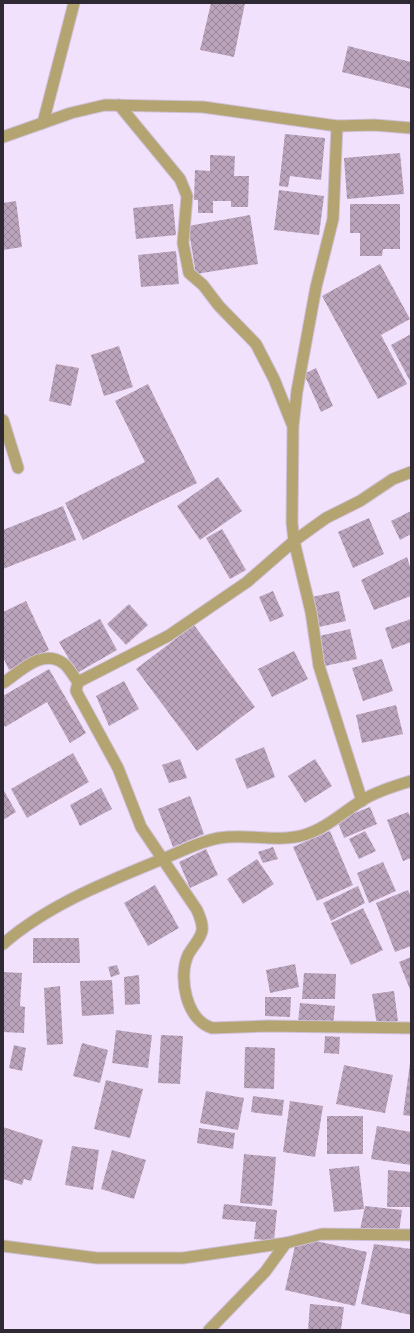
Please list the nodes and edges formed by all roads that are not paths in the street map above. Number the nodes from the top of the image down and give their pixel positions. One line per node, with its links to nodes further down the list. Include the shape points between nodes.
1 (74, 3): 3 (street)
2 (119, 106): 3 (street, via 105,105); 4 (street, via 203,107); 8 (street, via 180,179 187,196 183,243 189,273 256,344 274,379)
3 (43, 123): 6 (street)
4 (337, 126): 5 (street); 8 (street, via 333,219 302,360)
5 (411, 128)
6 (3, 136)
7 (3, 420): 9 (street)
8 (293, 426): 11 (street)
9 (18, 468)
10 (411, 472): 11 (street, via 393,479 360,501 326,518)
11 (294, 541): 12 (street, via 247,582 168,636); 15 (street, via 311,612 318,666)
12 (78, 682): 13 (street, via 64,663 54,658 40,658); 16 (street, via 76,691 118,768 142,827)
13 (3, 683)
14 (411, 781): 15 (street)
15 (362, 801): 16 (street, via 326,825 304,835 285,838 219,838)
16 (163, 859): 17 (street, via 121,876 37,918); 18 (street, via 201,920 201,936 188,955 184,971 185,987 192,1011 204,1025 212,1028)
17 (3, 944)
18 (411, 1028)
19 (411, 1235): 20 (street, via 322,1234)
20 (286, 1243): 21 (street, via 183,1258 97,1258); 22 (street, via 265,1272)
21 (3, 1246)
22 (209, 1330)

